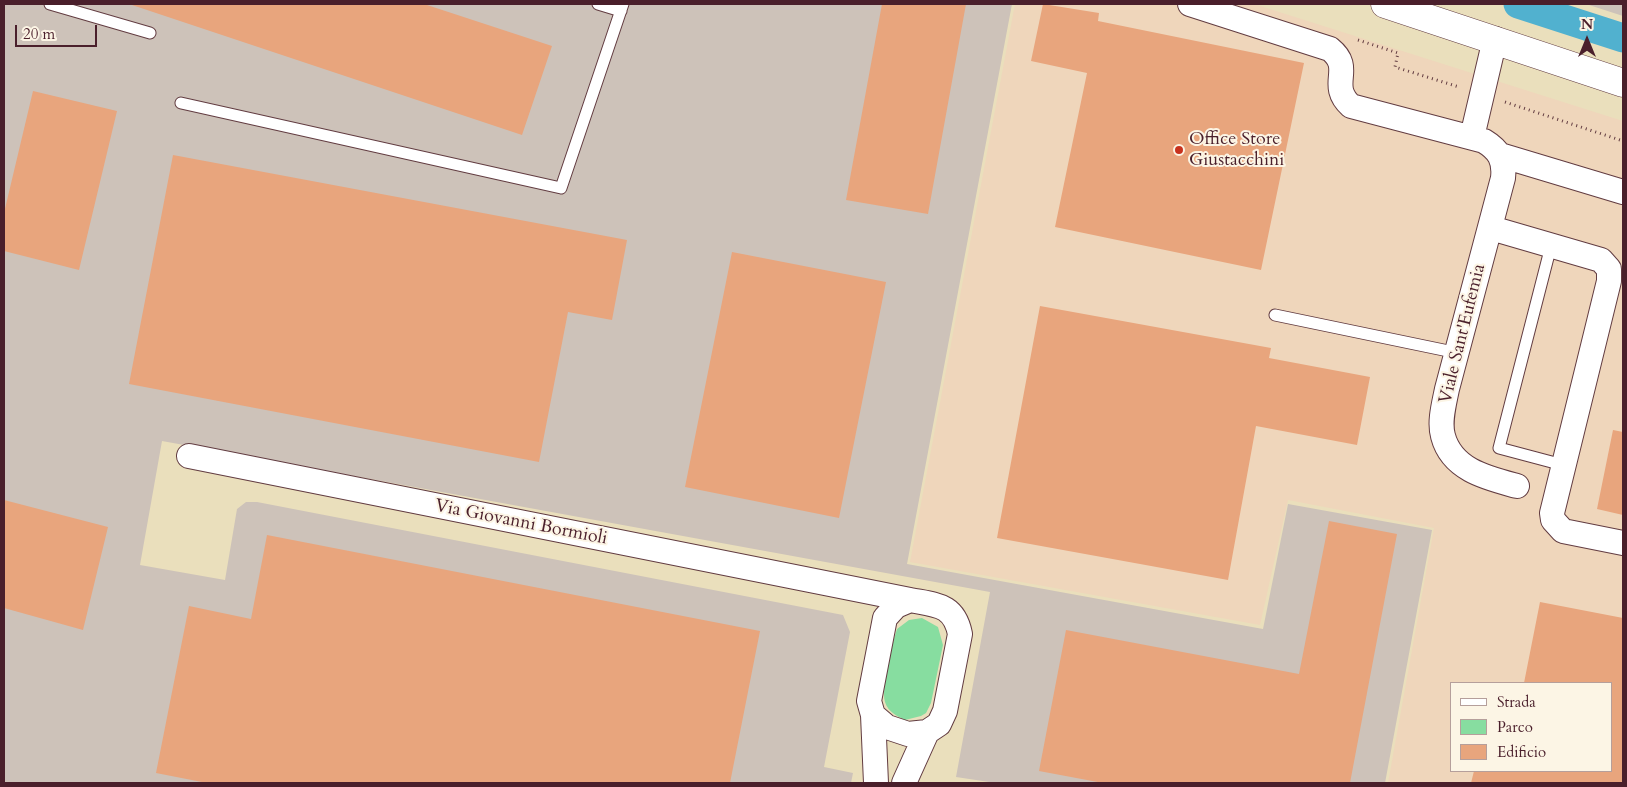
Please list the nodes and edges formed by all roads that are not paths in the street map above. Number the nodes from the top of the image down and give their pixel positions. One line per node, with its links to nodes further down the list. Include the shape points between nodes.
1 (50, 4): 6 (lane)
2 (598, 4): 5 (lane)
3 (1190, 4): 10 (street, via 1330,49 1342,66 1339,89 1351,106)
4 (1385, 4): 7 (main road)
5 (622, 7): 9 (lane, via 561,188)
6 (150, 32)
7 (1495, 39): 8 (main road); 10 (street)
8 (1623, 83)
9 (181, 103)
10 (1472, 137): 11 (street, via 1493,146)
11 (1500, 155): 12 (street); 13 (street, Viale Sant'Eufemia, via 1504,170)
12 (1623, 192)
13 (1491, 228): 14 (street); 16 (street, Viale Sant'Eufemia)
14 (1551, 246): 18 (street, via 1601,260 1610,275); 18 (lane, via 1499,448)
15 (1275, 315): 16 (lane)
16 (1458, 352): 19 (street, Viale Sant'Eufemia, via 1442,417 1443,436 1453,456 1468,470)
17 (188, 456): 21 (street, Via Giovanni Bormioli)
18 (1562, 465): 20 (street, via 1552,513 1557,527)
19 (1517, 486)
20 (1623, 543)
21 (853, 590): 22 (street, Via Giovanni Bormioli); 23 (street, Via Giovanni Bormioli, via 869,598)
22 (910, 600): 23 (street, via 896,606); 25 (street, Via Giovanni Bormioli, via 942,606 958,622 960,634 945,711 940,724)
23 (885, 618): 24 (street, via 869,701)
24 (873, 715): 25 (street, via 894,730 908,734); 26 (street)
25 (927, 732): 27 (street, Via Giovanni Bormioli)
26 (876, 783)
27 (904, 783)

